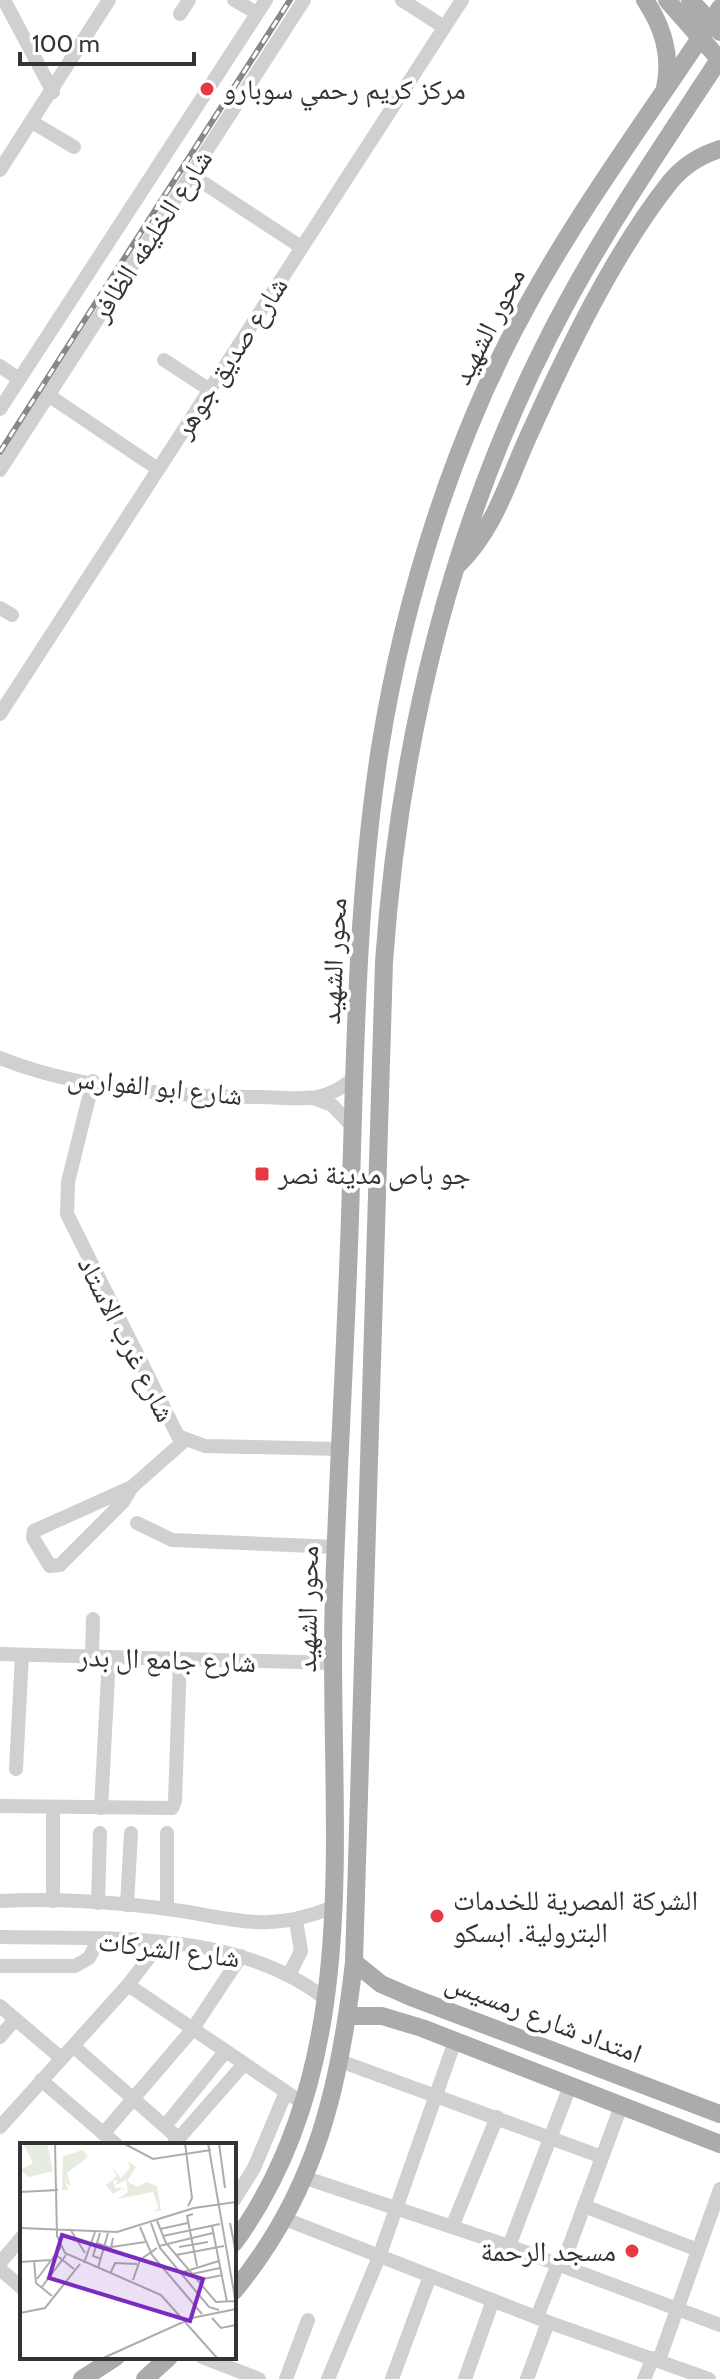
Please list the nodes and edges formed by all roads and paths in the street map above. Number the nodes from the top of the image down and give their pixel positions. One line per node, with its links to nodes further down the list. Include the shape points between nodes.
1 (4, 0): 19 (street)
2 (109, 0): 19 (street)
3 (189, 0): 14 (street)
4 (234, 0): 12 (street)
5 (304, 0): 25 (street, شارع الخليفه الظافر)
6 (402, 0): 16 (street)
7 (462, 0): 16 (street, شارع صديق جوهر)
8 (645, 0): 15 (main road)
9 (667, 0): 18 (main road, bridge)
10 (680, 0): 15 (main road)
11 (690, 0): 17 (main road, bridge)
12 (261, 6): 29 (street, شارع الخليفه الظافر)
13 (720, 8): 20 (main road, محور الشهيد)
14 (180, 14)
15 (656, 16): 20 (main road, via 667,55)
16 (444, 27): 26 (street, شارع صديق جوهر)
17 (720, 32)
18 (720, 59): 35 (main road, محور الشهيد, via 606,232 564,306 503,435)
19 (53, 92): 21 (street)
20 (663, 94): 38 (main road, محور الشهيد, via 512,333 469,429 418,579 380,750 364,896)
21 (32, 122): 22 (street); 24 (street)
22 (74, 147)
23 (720, 149): 35 (main road, via 696,159 670,182 622,255 555,380 491,522)
24 (0, 170)
25 (190, 174): 26 (street); 31 (street, شارع الخليفه الظافر)
26 (301, 247): 30 (street, شارع صديق جوهر)
27 (164, 360): 30 (street)
28 (0, 366): 29 (street)
29 (19, 379): 32 (street, شارع الخليفه الظافر)
30 (210, 390): 33 (street, شارع صديق جوهر)
31 (48, 395): 33 (street); 34 (street, شارع الخليفه الظافر)
32 (0, 409)
33 (158, 469): 36 (street, شارع صديق جوهر)
34 (0, 470)
35 (455, 569): 48 (main road, محور الشهيد, via 407,765 387,924)
36 (0, 714)
37 (0, 1058): 39 (street, شارع ابو الفوارس)
38 (355, 1077): 40 (street, شارع ابو الفوارس, via 340,1089); 41 (main road, محور الشهيد)
39 (93, 1081): 40 (street, شارع ابو الفوارس, via 189,1094); 42 (street, شارع غرب الاستاد, via 68,1182 67,1214)
40 (312, 1098): 41 (street, via 332,1105)
41 (353, 1127): 43 (main road, محور الشهيد)
42 (184, 1441): 43 (street, شارع غرب الاستاد); 44 (street)
43 (341, 1449): 46 (main road, محور الشهيد)
44 (132, 1487): 44 (street, via 60,1565 50,1566 34,1531)
45 (137, 1523): 46 (street, via 172,1540)
46 (336, 1547): 47 (main road, محور الشهيد)
47 (334, 1599): 48 (main road, via 351,1608); 51 (main road, محور الشهيد)
48 (364, 1605): 50 (main road, محور الشهيد)
49 (93, 1619): 54 (street)
50 (363, 1633): 51 (main road, via 347,1631); 76 (main road, محور الشهيد)
51 (333, 1637): 57 (main road, محور الشهيد)
52 (0, 1654): 53 (street, شارع جامع ال بدر)
53 (22, 1655): 54 (street, شارع جامع ال بدر); 58 (street)
54 (92, 1656): 55 (street, شارع جامع ال بدر)
55 (109, 1657): 56 (street, شارع جامع ال بدر); 61 (street)
56 (180, 1660): 57 (street, شارع جامع ال بدر); 61 (street, via 174,1805)
57 (333, 1663): 69 (main road, محور الشهيد)
58 (16, 1769)
59 (0, 1806): 60 (street)
60 (53, 1807): 61 (street); 66 (street)
61 (101, 1808)
62 (100, 1833): 67 (street)
63 (131, 1833): 68 (street)
64 (167, 1833): 70 (street)
65 (0, 1901): 66 (street, شارع الشركات)
66 (53, 1901): 67 (street, شارع الشركات)
67 (98, 1903): 68 (street, شارع الشركات)
68 (127, 1905): 70 (street, شارع الشركات)
69 (331, 1908): 71 (street, شارع الشركات); 80 (main road, محور الشهيد)
70 (167, 1909): 71 (street, شارع الشركات, via 258,1925)
71 (296, 1921): 78 (street, via 302,1944)
72 (0, 1937): 73 (street, شارع الشركات)
73 (99, 1939): 74 (street, شارع الشركات); 77 (street, via 89,1958 75,1966)
74 (160, 1943): 75 (street, شارع الشركات); 79 (street)
75 (241, 1956): 78 (street, شارع الشركات); 86 (street)
76 (354, 1962): 81 (main road, امتداد شارع رمسيس, via 381,1984); 83 (main road, محور الشهيد)
77 (0, 1966)
78 (289, 1975): 80 (street, شارع الشركات)
79 (128, 1985): 86 (street); 89 (street)
80 (327, 2000): 99 (main road, محور الشهيد)
81 (431, 2004): 85 (main road); 101 (main road, امتداد شارع رمسيس)
82 (0, 2006): 84 (street)
83 (348, 2016): 85 (main road, امتداد شارع رمسيس, via 382,2016); 92 (main road, محور الشهيد)
84 (15, 2019): 87 (street); 91 (street)
85 (422, 2028): 88 (main road, امتداد شارع رمسيس)
86 (192, 2030): 90 (street); 98 (street)
87 (0, 2037)
88 (455, 2041): 95 (main road, امتداد شارع رمسيس); 97 (street)
89 (73, 2046): 91 (street); 98 (street)
90 (225, 2052): 93 (street); 103 (street)
91 (61, 2058): 94 (street)
92 (340, 2061): 97 (street); 111 (main road, محور الشهيد)
93 (244, 2064): 96 (street); 107 (street)
94 (41, 2080): 104 (street); 106 (street)
95 (570, 2086): 100 (main road, امتداد شارع رمسيس); 105 (street)
96 (286, 2092): 99 (street); 113 (street)
97 (436, 2094): 102 (street); 115 (street)
98 (134, 2098): 103 (street); 106 (street)
99 (304, 2104): 110 (main road, محور الشهيد)
100 (621, 2106): 108 (main road, امتداد شارع رمسيس); 109 (street)
101 (720, 2114)
102 (497, 2117): 105 (street); 117 (street)
103 (165, 2126): 107 (street)
104 (0, 2127)
105 (550, 2138): 109 (street); 120 (street)
106 (109, 2141)
107 (176, 2142)
108 (720, 2144)
109 (602, 2157): 114 (street)
110 (277, 2168): 111 (main road, via 290,2179); 119 (main road, محور الشهيد)
111 (306, 2178): 115 (street); 116 (main road, محور الشهيد)
112 (720, 2189): 121 (street)
113 (236, 2196)
114 (584, 2206): 121 (street); 124 (street)
115 (396, 2208): 117 (street); 122 (street)
116 (285, 2219): 122 (street); 127 (main road, محور الشهيد)
117 (452, 2227): 120 (street)
118 (20, 2239): 123 (street)
119 (236, 2240)
120 (509, 2246): 124 (street)
121 (698, 2250): 129 (street)
122 (379, 2257): 125 (street); 141 (street)
123 (1, 2260): 126 (street)
124 (560, 2265): 129 (street); 131 (street)
125 (430, 2276): 128 (street); 142 (street)
126 (20, 2285)
127 (236, 2288)
128 (493, 2300): 131 (street); 143 (street)
129 (677, 2309): 132 (street); 136 (street)
130 (308, 2320): 140 (street)
131 (543, 2320): 136 (street); 144 (street)
132 (720, 2325)
133 (107, 2359): 137 (main road)
134 (167, 2359): 138 (main road)
135 (207, 2359): 139 (street)
136 (656, 2359): 145 (street); 146 (street)
137 (82, 2379)
138 (145, 2379)
139 (259, 2379)
140 (286, 2379)
141 (328, 2379)
142 (392, 2379)
143 (465, 2379)
144 (527, 2379)
145 (644, 2379)
146 (709, 2379)

